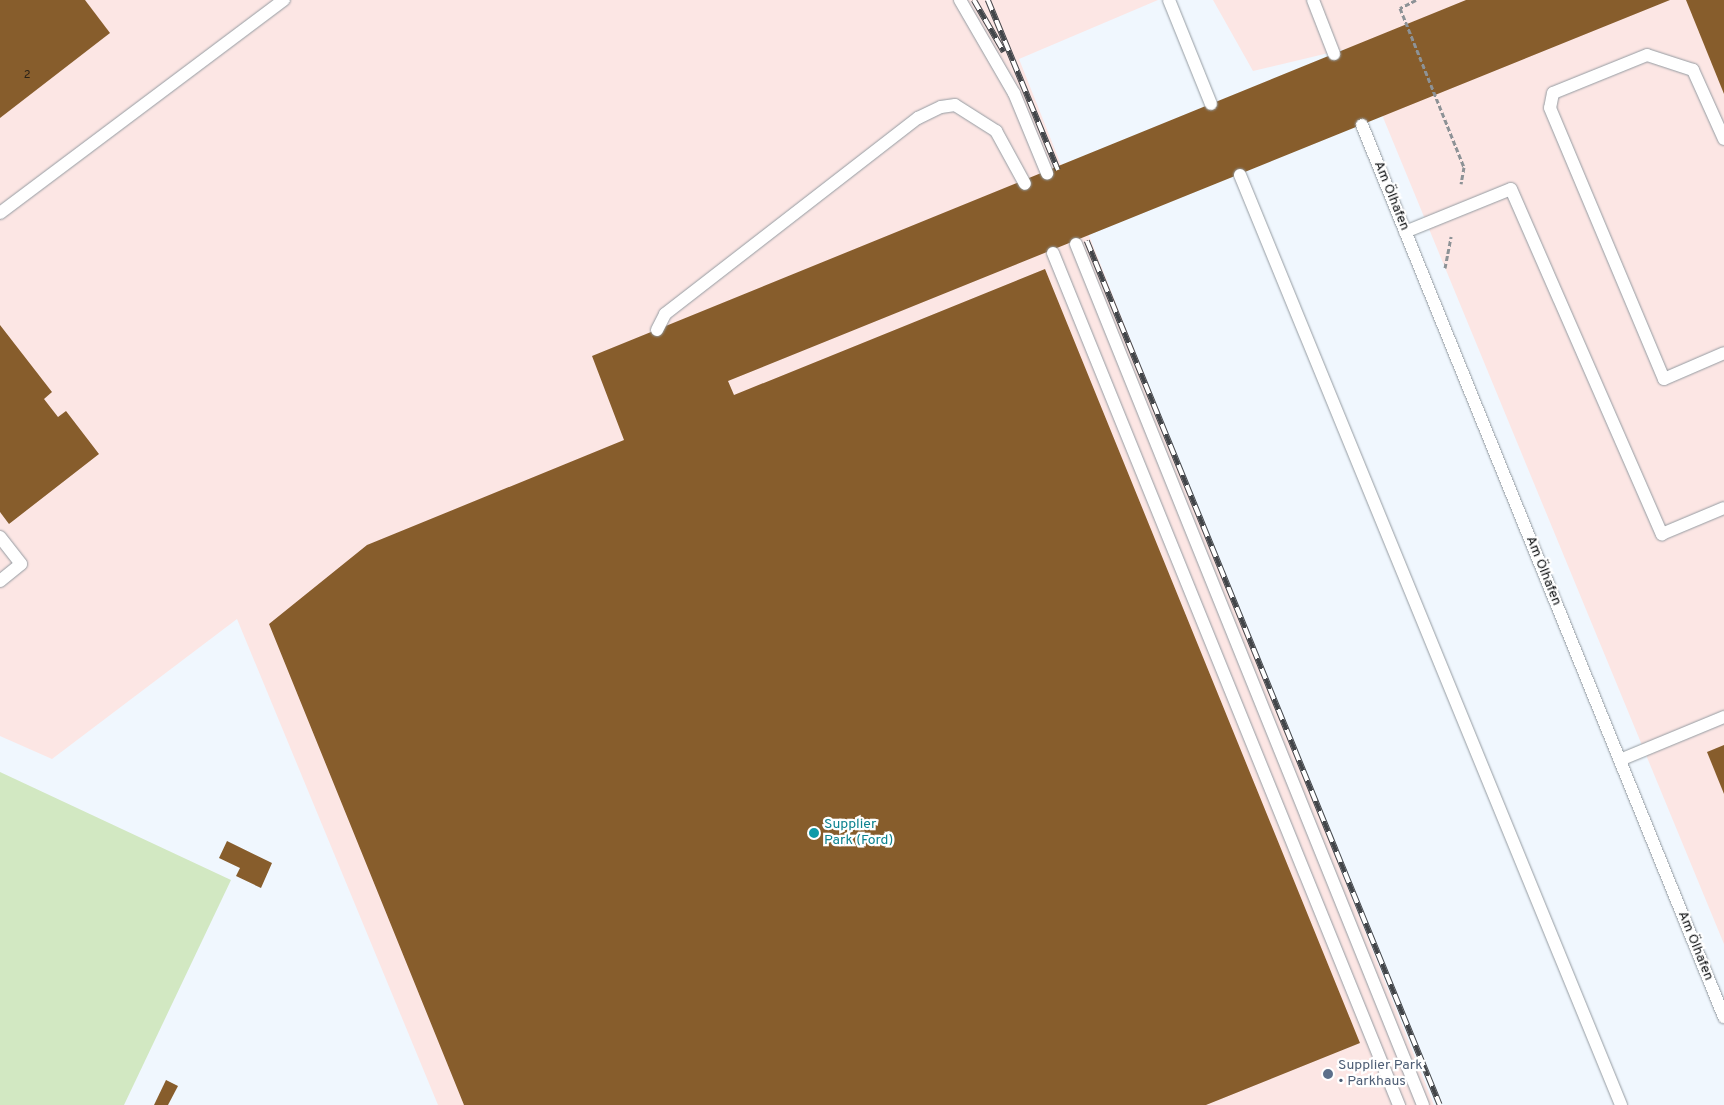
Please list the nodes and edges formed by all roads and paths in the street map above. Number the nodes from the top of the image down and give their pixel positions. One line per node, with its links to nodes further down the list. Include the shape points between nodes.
1 (284, 0): 14 (lane)
2 (960, 0): 10 (lane, via 1014,93)
3 (1169, 0): 7 (lane)
4 (1313, 0): 6 (lane)
5 (1416, 0): 13 (path, via 1400,8 1464,167)
6 (1334, 54)
7 (1211, 104)
8 (1362, 125): 15 (lane, Am Ölhafen)
9 (1724, 139): 20 (lane, via 1693,70 1647,55 1553,93 1550,108 1664,379)
10 (1047, 173)
11 (1240, 175): 29 (lane)
12 (1025, 184): 19 (lane, via 996,131 955,104 941,107 918,118 673,308 658,322)
13 (1456, 209): 15 (lane); 18 (path); 21 (lane, via 1511,189 1662,534)
14 (0, 213)
15 (1405, 232): 25 (lane, Am Ölhafen)
16 (1076, 244): 28 (lane)
17 (1053, 253): 27 (lane)
18 (1444, 274)
19 (657, 330)
20 (1724, 353)
21 (1724, 508)
22 (0, 537): 23 (lane, via 22,564)
23 (0, 581)
24 (1724, 717): 25 (lane)
25 (1620, 760): 26 (lane, Am Ölhafen)
26 (1724, 1017)
27 (1399, 1105)
28 (1424, 1105)
29 (1622, 1105)

